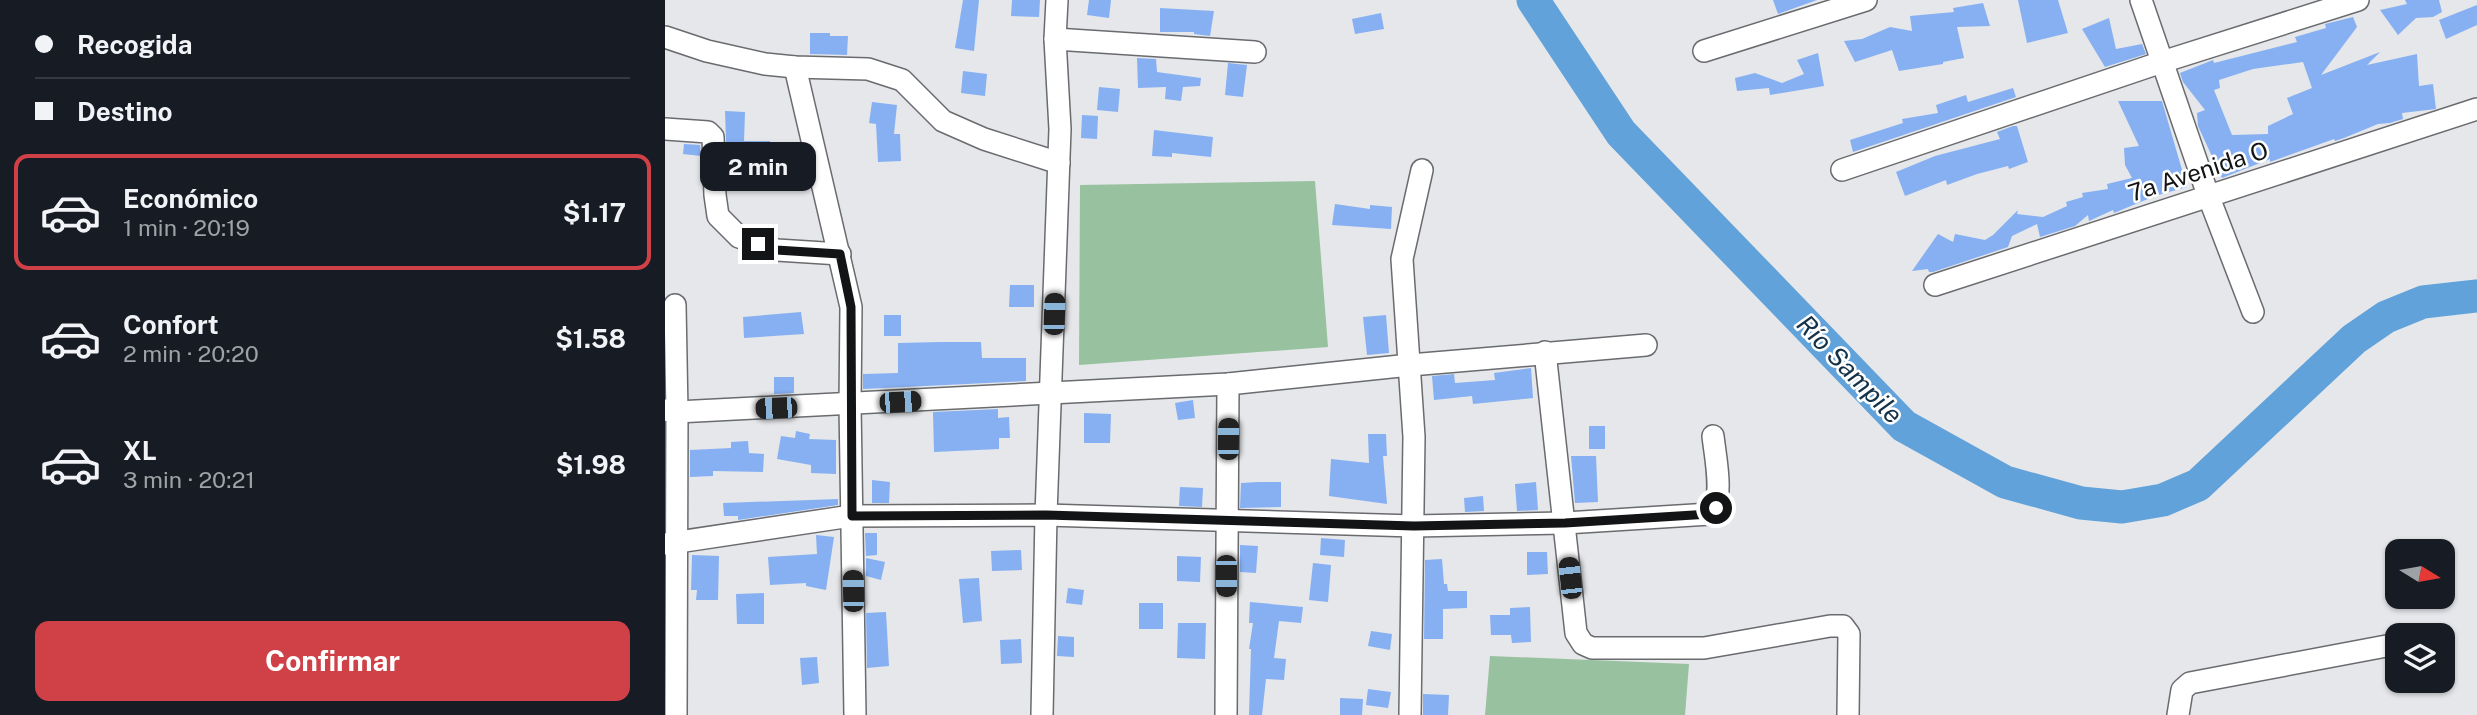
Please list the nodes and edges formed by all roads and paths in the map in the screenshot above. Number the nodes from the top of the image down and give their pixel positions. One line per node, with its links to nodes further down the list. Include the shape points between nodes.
1 (1057, 0): 6 (street)
2 (2141, 0): 9 (street)
3 (2358, 0): 9 (street)
4 (1854, 2): 7 (street)
5 (665, 37): 10 (street, via 707,51)
6 (1055, 39): 8 (street); 13 (street)
7 (1704, 51)
8 (1255, 52)
9 (2162, 62): 15 (street); 16 (street)
10 (795, 67): 13 (street, via 868,69 902,80 943,121); 17 (street)
11 (2477, 109): 16 (street, 7a Avenida O)
12 (665, 129): 17 (street, via 708,132 713,137 718,216 739,237 776,250)
13 (1059, 163): 25 (street)
14 (1422, 170): 23 (street, via 1402,259)
15 (1842, 170)
16 (2207, 195): 18 (street, 7a Avenida O); 20 (street)
17 (840, 254): 26 (street, via 851,307)
18 (1935, 285)
19 (675, 305): 27 (street)
20 (2253, 312)
21 (1646, 345): 22 (street)
22 (1545, 352): 23 (street); 32 (street)
23 (1410, 365): 24 (street); 33 (street)
24 (1229, 384): 25 (street); 31 (street)
25 (1051, 394): 26 (street); 29 (street)
26 (850, 405): 27 (street); 30 (street)
27 (671, 411): 34 (street)
28 (1713, 436): 32 (street, via 1718,497 1710,514)
29 (1046, 515): 30 (street); 31 (street); 38 (street)
30 (852, 516): 34 (street); 37 (street)
31 (1226, 521): 33 (street); 39 (street)
32 (1565, 523): 33 (street); 41 (street, via 1576,633 1583,644 1592,648 1704,648 1843,626 1849,634)
33 (1414, 526): 40 (street)
34 (670, 543): 36 (street)
35 (2385, 647): 42 (street, via 2190,683 2182,690)
36 (676, 715)
37 (855, 715)
38 (1042, 715)
39 (1226, 715)
40 (1410, 715)
41 (1848, 715)
42 (2178, 715)

